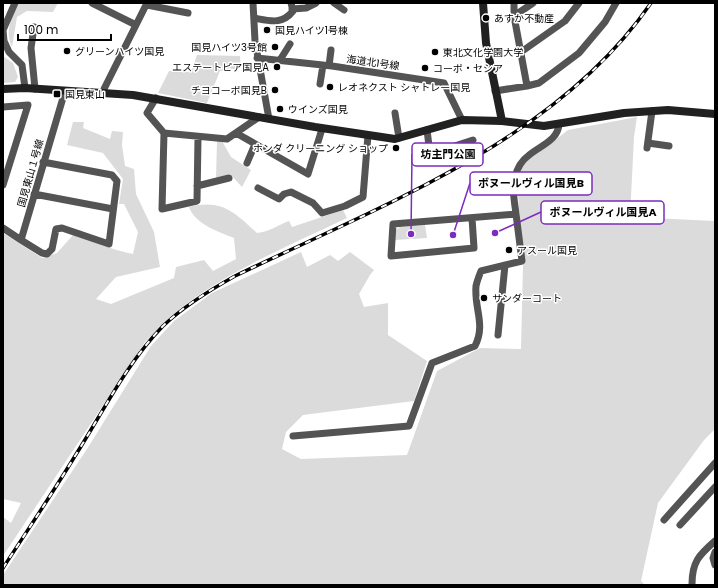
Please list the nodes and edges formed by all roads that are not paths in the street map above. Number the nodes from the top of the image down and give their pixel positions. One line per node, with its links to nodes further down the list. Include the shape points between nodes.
1 (14, 3): 19 (street)
2 (92, 3): 17 (street)
3 (253, 3): 16 (street)
4 (316, 3): 12 (street, via 306,8)
5 (334, 3): 13 (street)
6 (484, 3): 32 (street, via 486,43)
7 (514, 3): 15 (street)
8 (533, 3): 15 (street)
9 (579, 3): 22 (street, via 565,21)
10 (616, 3): 27 (street, via 605,22 579,54 539,83)
11 (147, 4): 14 (street); 17 (street)
12 (291, 6): 16 (street, via 289,15 276,22)
13 (344, 10)
14 (188, 13)
15 (514, 16): 22 (street)
16 (254, 18): 23 (street)
17 (136, 25): 33 (street)
18 (34, 27): 30 (street, via 31,48)
19 (3, 30): 28 (street, via 9,52 22,65)
20 (290, 44): 24 (street)
21 (331, 50): 25 (street)
22 (521, 52): 27 (street)
23 (257, 58): 24 (street, 海道北1号線); 40 (street)
24 (280, 60): 25 (street, 海道北1号線)
25 (326, 66): 26 (street); 41 (street, 海道北1号線, via 444,83)
26 (320, 84)
27 (527, 86): 32 (street)
28 (25, 88): 29 (street); 30 (street)
29 (3, 89)
30 (35, 89): 31 (street)
31 (65, 91): 33 (street); 54 (street, 国見東山１号線)
32 (496, 91): 42 (street)
33 (102, 93): 34 (street)
34 (156, 98): 39 (street); 46 (street, via 147,113)
35 (3, 107): 57 (street, via 28,106)
36 (652, 111): 38 (street); 43 (street); 53 (street, via 647,146)
37 (395, 113): 50 (street)
38 (715, 114)
39 (259, 117): 40 (street); 47 (street)
40 (269, 119): 44 (street)
41 (462, 120): 42 (street); 45 (street)
42 (502, 121): 43 (street, via 544,126)
43 (559, 124): 62 (street, via 558,132 552,139 527,156 520,165 514,179)
44 (322, 129): 48 (street); 52 (street, via 308,174)
45 (427, 130): 50 (street); 51 (street, via 430,154)
46 (164, 133): 49 (street); 58 (street, via 162,209 197,201)
47 (236, 134): 49 (street, via 227,139); 52 (street)
48 (368, 136): 50 (street); 59 (street, via 363,197 345,206 322,213 313,204 291,192 279,199)
49 (198, 138): 58 (street)
50 (399, 138)
51 (474, 140)
52 (255, 144): 55 (street)
53 (670, 146)
54 (43, 162): 60 (street, 国見東山１号線); 61 (street, via 112,175 117,181)
55 (247, 163)
56 (229, 178): 58 (street)
57 (3, 185)
58 (197, 186)
59 (258, 188)
60 (34, 194): 61 (street); 65 (street, 国見東山１号線)
61 (113, 209): 65 (street, via 109,244 62,228 56,229 52,249 47,254)
62 (516, 214): 63 (street); 66 (street, via 522,261)
63 (472, 218): 63 (street, via 393,224 390,256 474,248)
64 (3, 228): 65 (street)
65 (21, 240)
66 (505, 265): 67 (street); 68 (street, via 481,271 476,287 481,323 479,338 475,346 432,362 409,426)
67 (498, 335)
68 (292, 436)
69 (715, 463): 71 (street)
70 (715, 487): 72 (street)
71 (664, 520)
72 (680, 525)
73 (715, 541): 76 (street, via 696,562 692,571)
74 (715, 552): 75 (street)
75 (715, 565)
76 (692, 584)

